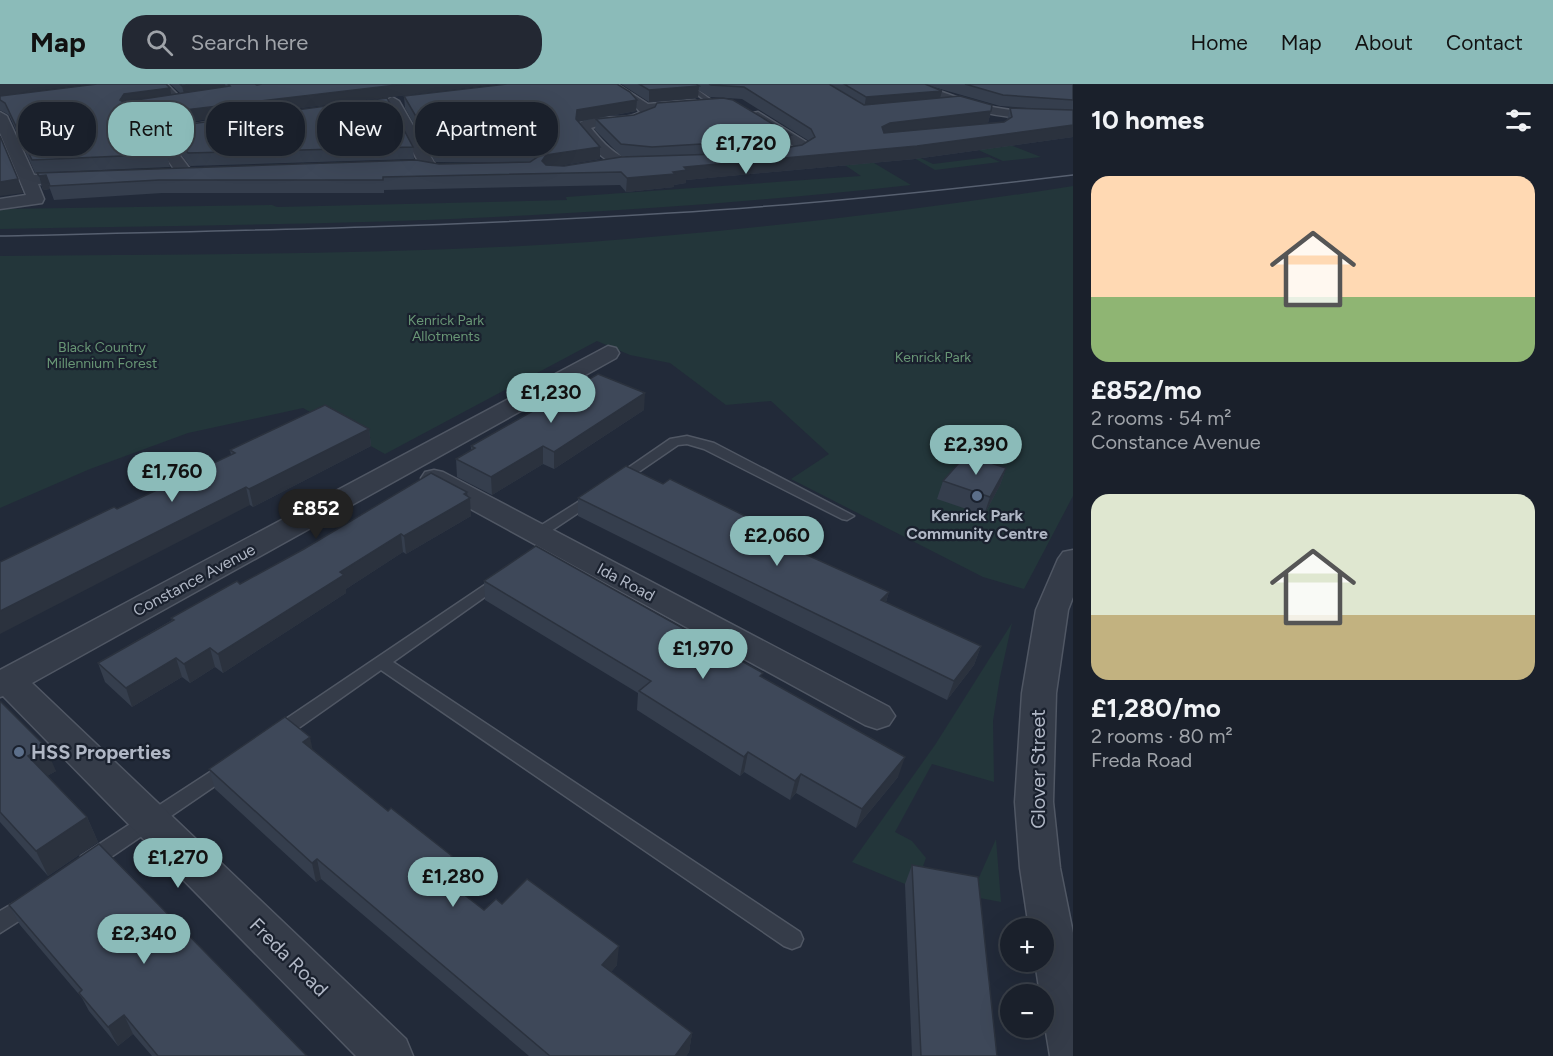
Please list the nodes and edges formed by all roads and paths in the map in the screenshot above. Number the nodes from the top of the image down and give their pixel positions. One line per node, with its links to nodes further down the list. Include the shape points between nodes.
1 (163, 84): 7 (lane)
2 (607, 84): 11 (street)
3 (909, 84): 9 (street)
4 (697, 92): 8 (lane)
5 (193, 100): 7 (lane)
6 (392, 101): 21 (street, via 427,164)
7 (182, 102)
8 (712, 103): 11 (street); 18 (street, via 737,105 804,149)
9 (960, 105): 10 (lane); 13 (street, via 1000,121)
10 (940, 106)
11 (646, 108): 15 (street, via 645,116)
12 (0, 116): 17 (street)
13 (1073, 116)
14 (573, 117): 15 (street)
15 (590, 124): 19 (street, via 582,127)
16 (206, 126): 25 (street, via 159,134 191,173)
17 (6, 144): 27 (street)
18 (760, 157)
19 (620, 163): 20 (street); 22 (street)
20 (662, 164)
21 (420, 167): 23 (street); 24 (street)
22 (604, 168)
23 (375, 169)
24 (440, 170)
25 (162, 174)
26 (93, 177): 27 (street)
27 (28, 180): 28 (street, via 36,199)
28 (0, 204)
29 (608, 353): 30 (street, Constance Avenue)
30 (408, 464): 32 (street, Ida Road); 36 (street, Constance Avenue)
31 (848, 516): 32 (lane, via 709,446 692,441 674,442)
32 (544, 543): 37 (street, Ida Road)
33 (1073, 559): 45 (street, Glover Street, via 1052,610 1038,693 1034,802 1040,868)
34 (513, 570): 35 (lane)
35 (381, 662): 38 (lane); 44 (lane)
36 (4, 683): 40 (street, Freda Road)
37 (877, 716)
38 (262, 744)
39 (243, 757): 40 (lane)
40 (150, 820): 41 (lane); 46 (street, Freda Road)
41 (69, 876)
42 (49, 889): 43 (lane)
43 (0, 923)
44 (792, 939)
45 (1073, 1054)
46 (389, 1056)

